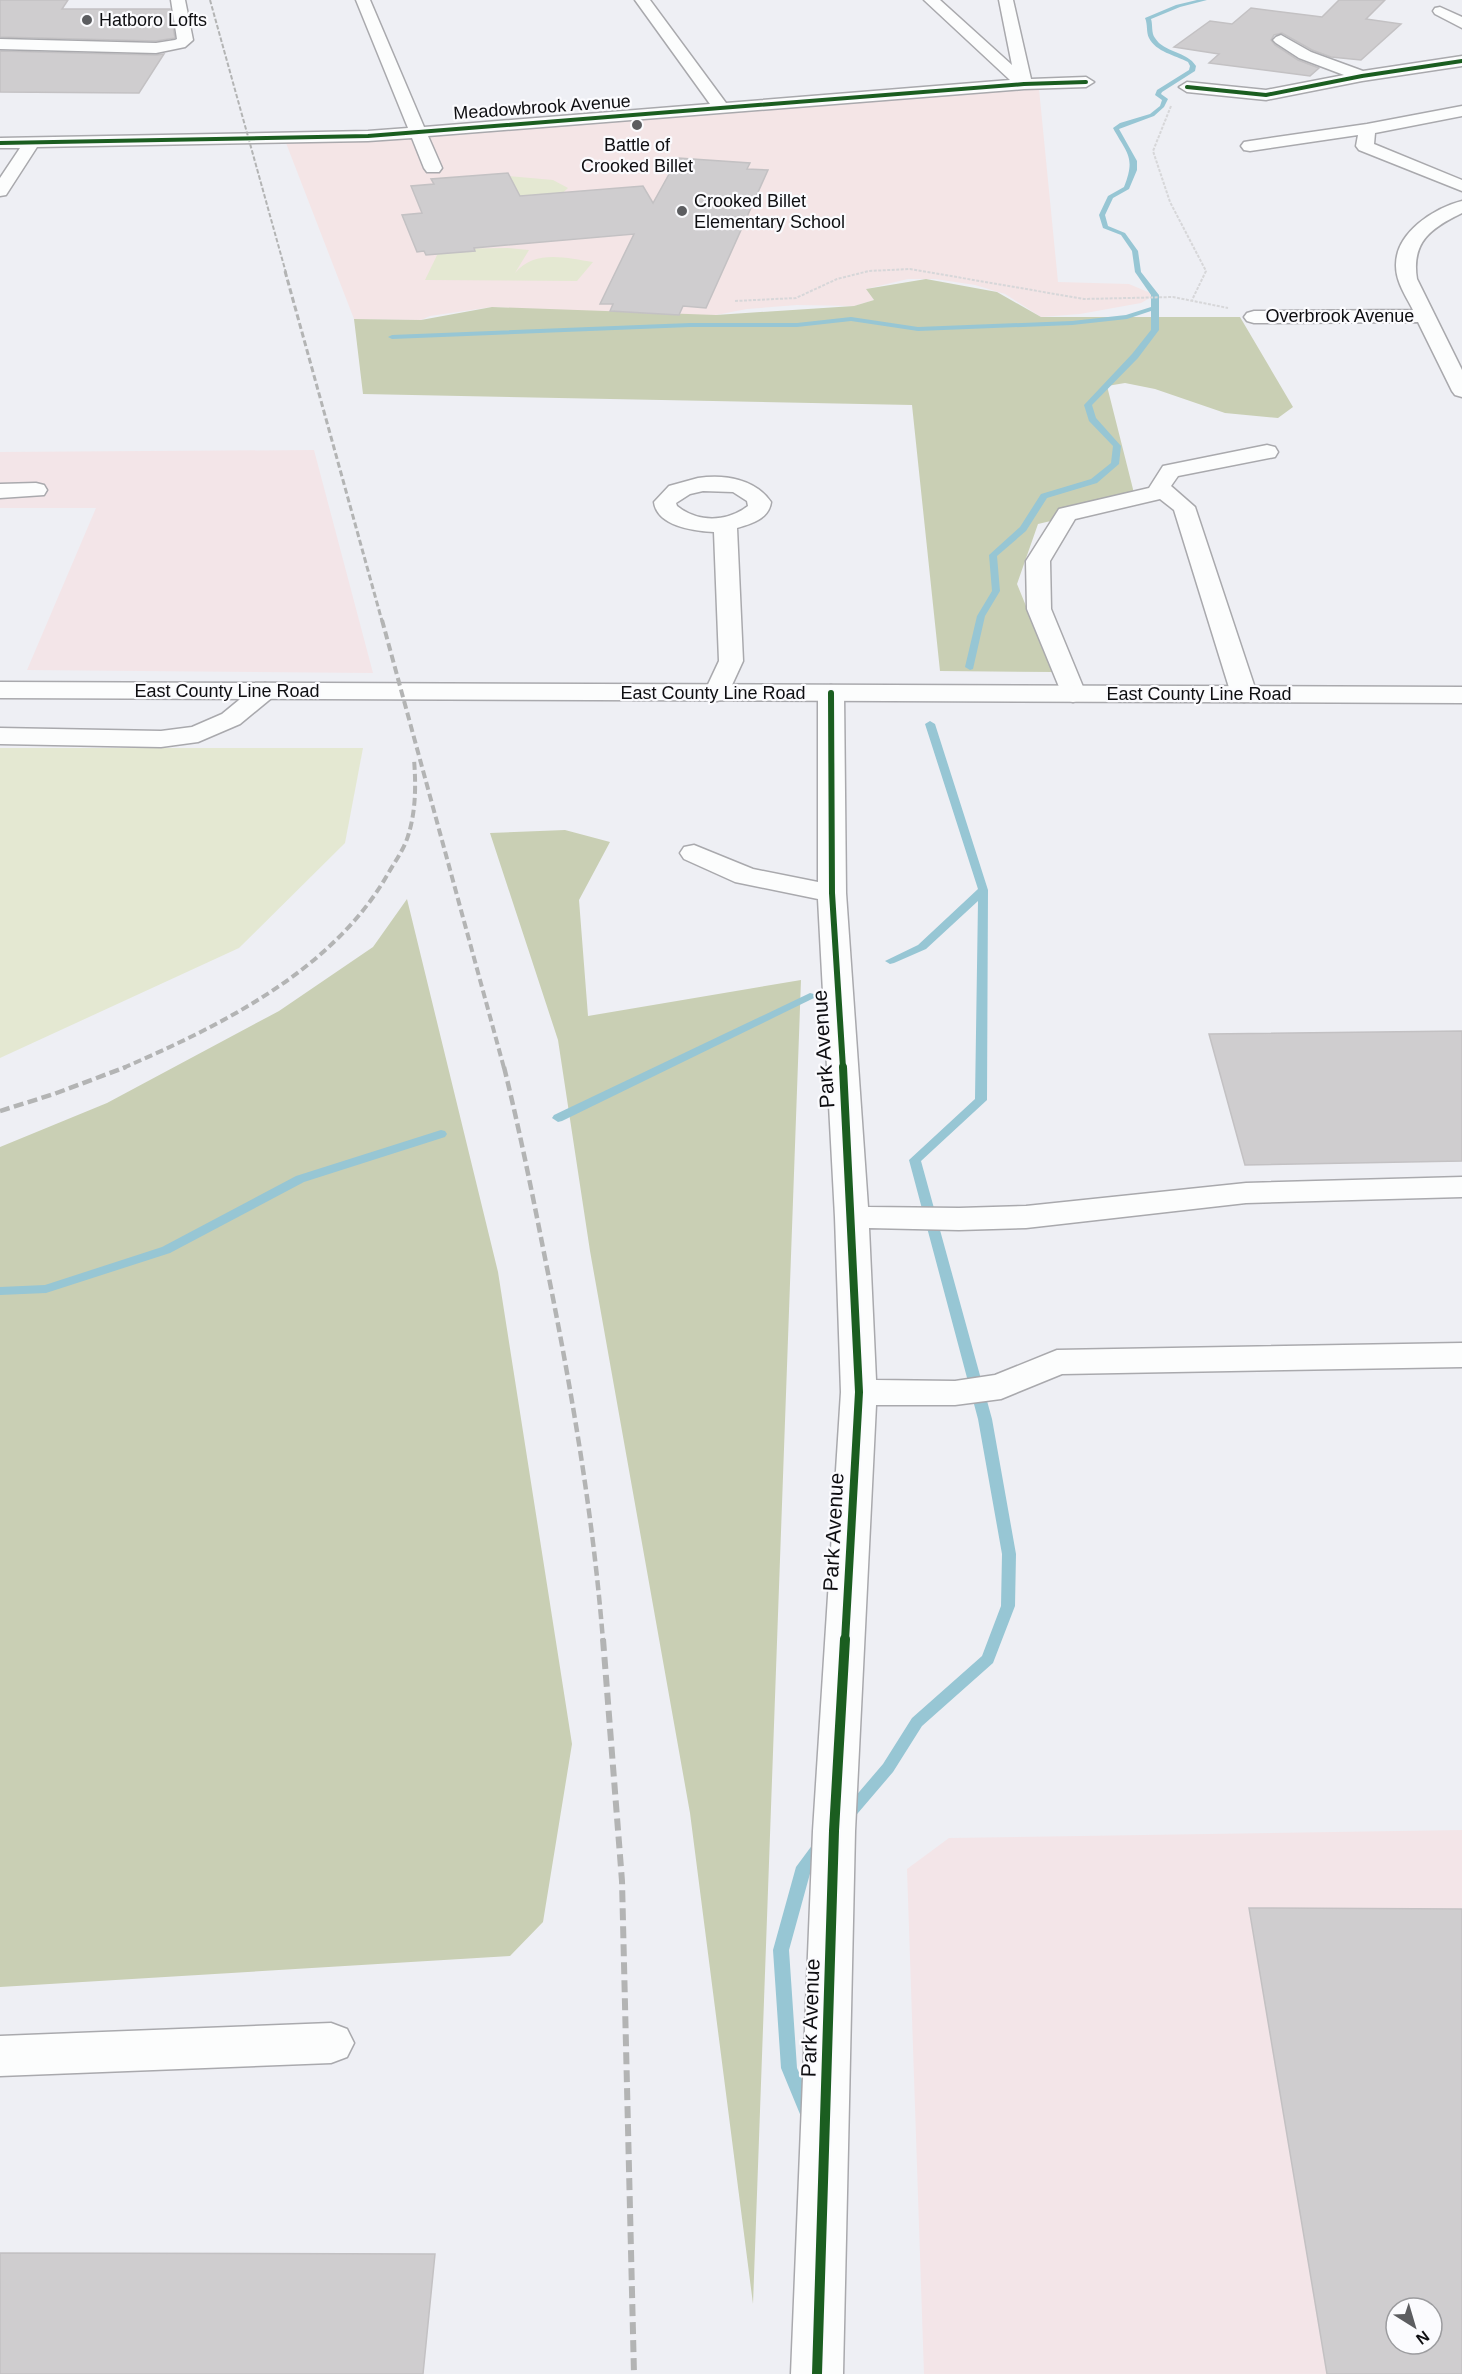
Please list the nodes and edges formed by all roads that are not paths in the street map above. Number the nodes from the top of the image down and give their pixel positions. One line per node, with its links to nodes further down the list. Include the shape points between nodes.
1 (178, 0): 10 (street, via 184,42)
2 (363, 0): 20 (street)
3 (642, 0): 17 (street)
4 (931, 0): 15 (street)
5 (1006, 0): 15 (street)
6 (1440, 12): 7 (street)
7 (1462, 23)
8 (1281, 40): 13 (street, via 1305,55)
9 (0, 44): 10 (street)
10 (156, 48): 12 (street)
11 (1462, 61): 13 (street)
12 (182, 63)
13 (1362, 76): 16 (street, via 1266,95)
14 (1086, 82): 15 (street, Meadowbrook Avenue)
15 (1024, 84): 17 (street, Meadowbrook Avenue)
16 (1187, 87)
17 (722, 109): 20 (street, Meadowbrook Avenue)
18 (1462, 111): 19 (street)
19 (1367, 129): 23 (street); 25 (street, via 1365,146)
20 (420, 132): 22 (street, Meadowbrook Avenue); 24 (street)
21 (0, 142): 22 (street, Meadowbrook Avenue)
22 (32, 142): 26 (street)
23 (1250, 146)
24 (433, 168)
25 (1462, 186)
26 (0, 191)
27 (1462, 206): 28 (street, via 1420,231 1406,254 1403,267)
28 (1425, 316): 29 (street, Overbrook Avenue); 30 (street)
29 (1254, 317)
30 (1462, 391)
31 (1164, 448): 33 (street)
32 (1267, 452): 33 (street)
33 (1190, 467): 36 (street, via 1171,471 1159,487)
34 (0, 490): 35 (street)
35 (36, 490)
36 (1164, 491): 42 (street, via 1067,514 1038,561 1040,609); 43 (street, via 1184,507)
37 (725, 524): 40 (street, via 731,661)
38 (0, 690): 39 (street, East County Line Road)
39 (265, 691): 40 (street, East County Line Road); 45 (street, via 231,719 198,734 161,739)
40 (717, 693): 41 (street, East County Line Road)
41 (831, 693): 42 (street, East County Line Road); 47 (street, Park Avenue)
42 (1073, 694): 43 (street, East County Line Road)
43 (1244, 694): 44 (street, East County Line Road)
44 (1462, 694)
45 (0, 736)
46 (694, 853): 47 (street, via 745,876)
47 (832, 893): 49 (street, Park Avenue)
48 (1462, 1187): 49 (street, via 1246,1193 1026,1217)
49 (852, 1217): 51 (street, Park Avenue)
50 (1462, 1355): 51 (street, via 1057,1362 1001,1387 955,1393)
51 (859, 1392): 54 (street, Park Avenue, via 834,1831)
52 (331, 2043): 53 (street)
53 (0, 2056)
54 (817, 2374)

